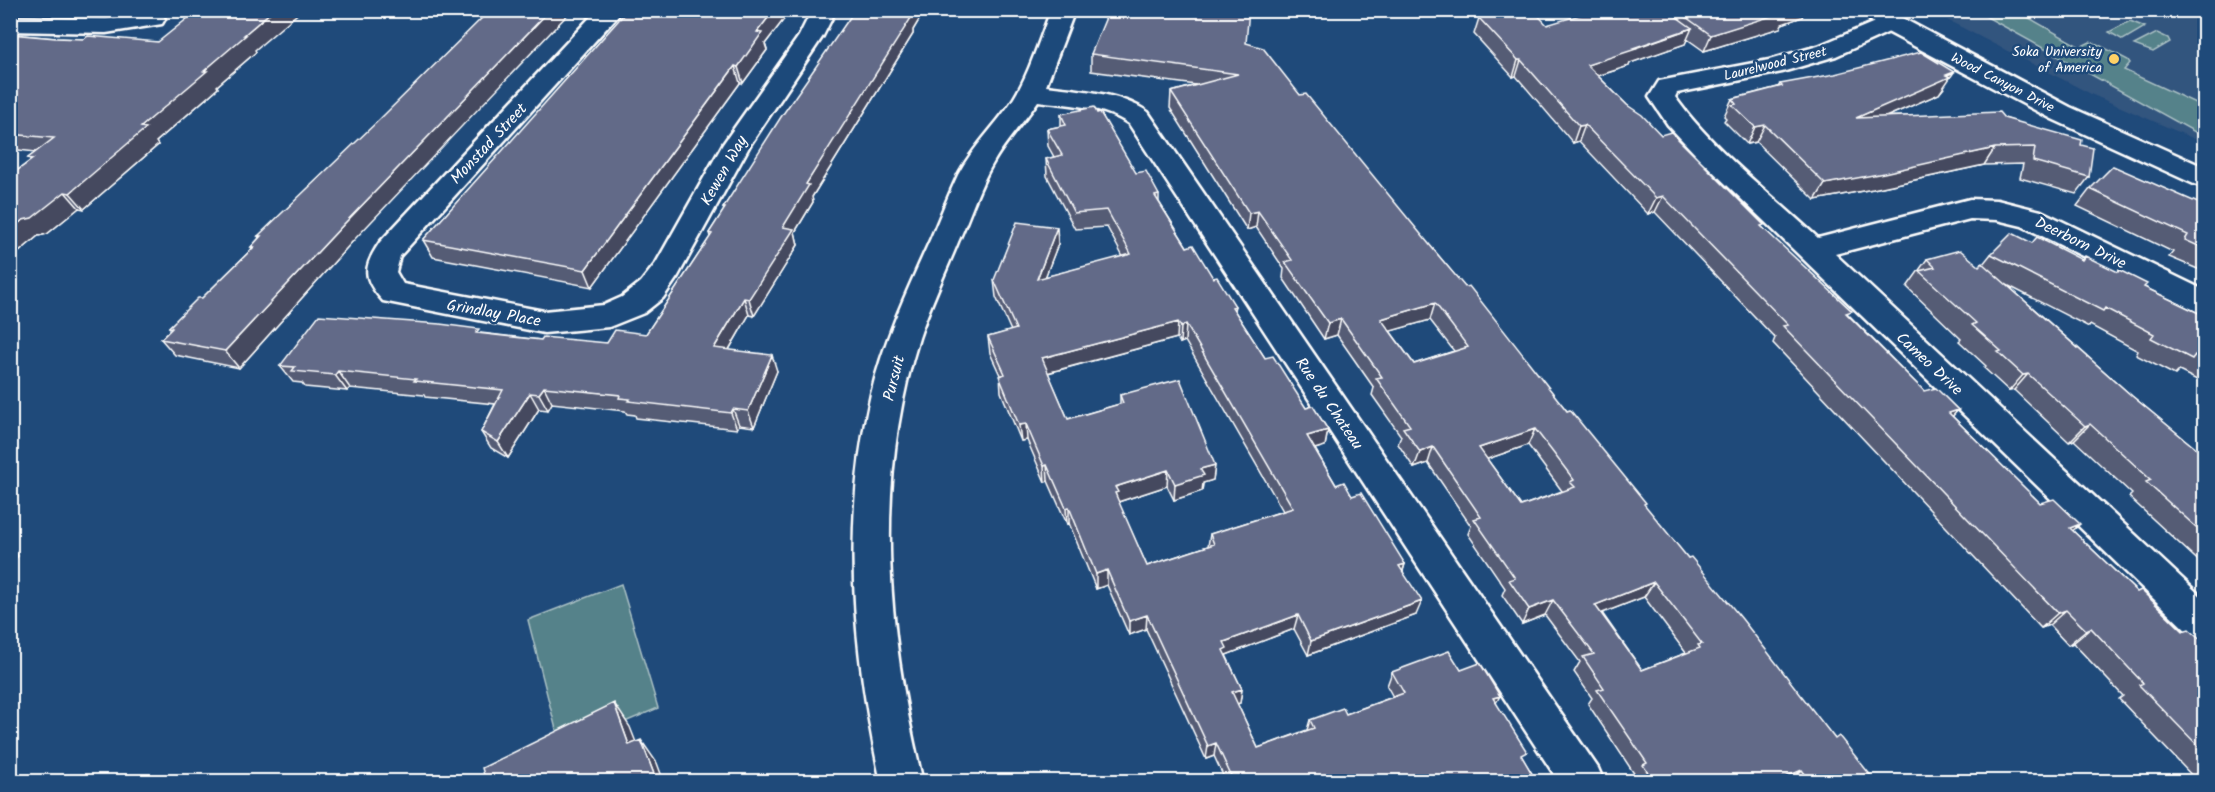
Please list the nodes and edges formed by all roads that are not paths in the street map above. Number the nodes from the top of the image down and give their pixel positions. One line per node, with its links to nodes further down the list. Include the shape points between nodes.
1 (611, 10): 11 (street, Monstad Street, via 390,249 380,267)
2 (824, 10): 13 (street, Kewen Way, via 811,36 737,144 667,269 652,290 633,305)
3 (1063, 10): 7 (street, Pursuit)
4 (1879, 17): 8 (street, Laurelwood Street, via 1827,51 1773,67 1668,87); 9 (street, Wood Canyon Drive, via 2061,112)
5 (153, 19): 6 (street, via 106,26)
6 (10, 24)
7 (1030, 92): 15 (street, Pursuit, via 979,163 927,278 903,340 879,436 872,516 874,627); 16 (street, Rue du Chateau, via 1097,102 1139,118)
8 (1662, 97): 10 (street, Cameo Drive, via 1708,151)
9 (2205, 178)
10 (1811, 250): 12 (street, Deerborn Drive, via 1970,209 1997,210 2031,218); 14 (street, Cameo Drive)
11 (383, 283): 13 (street, Grindlay Place, via 394,293 544,322)
12 (2205, 303)
13 (609, 316)
14 (2205, 623)
15 (902, 782)
16 (1583, 782)

